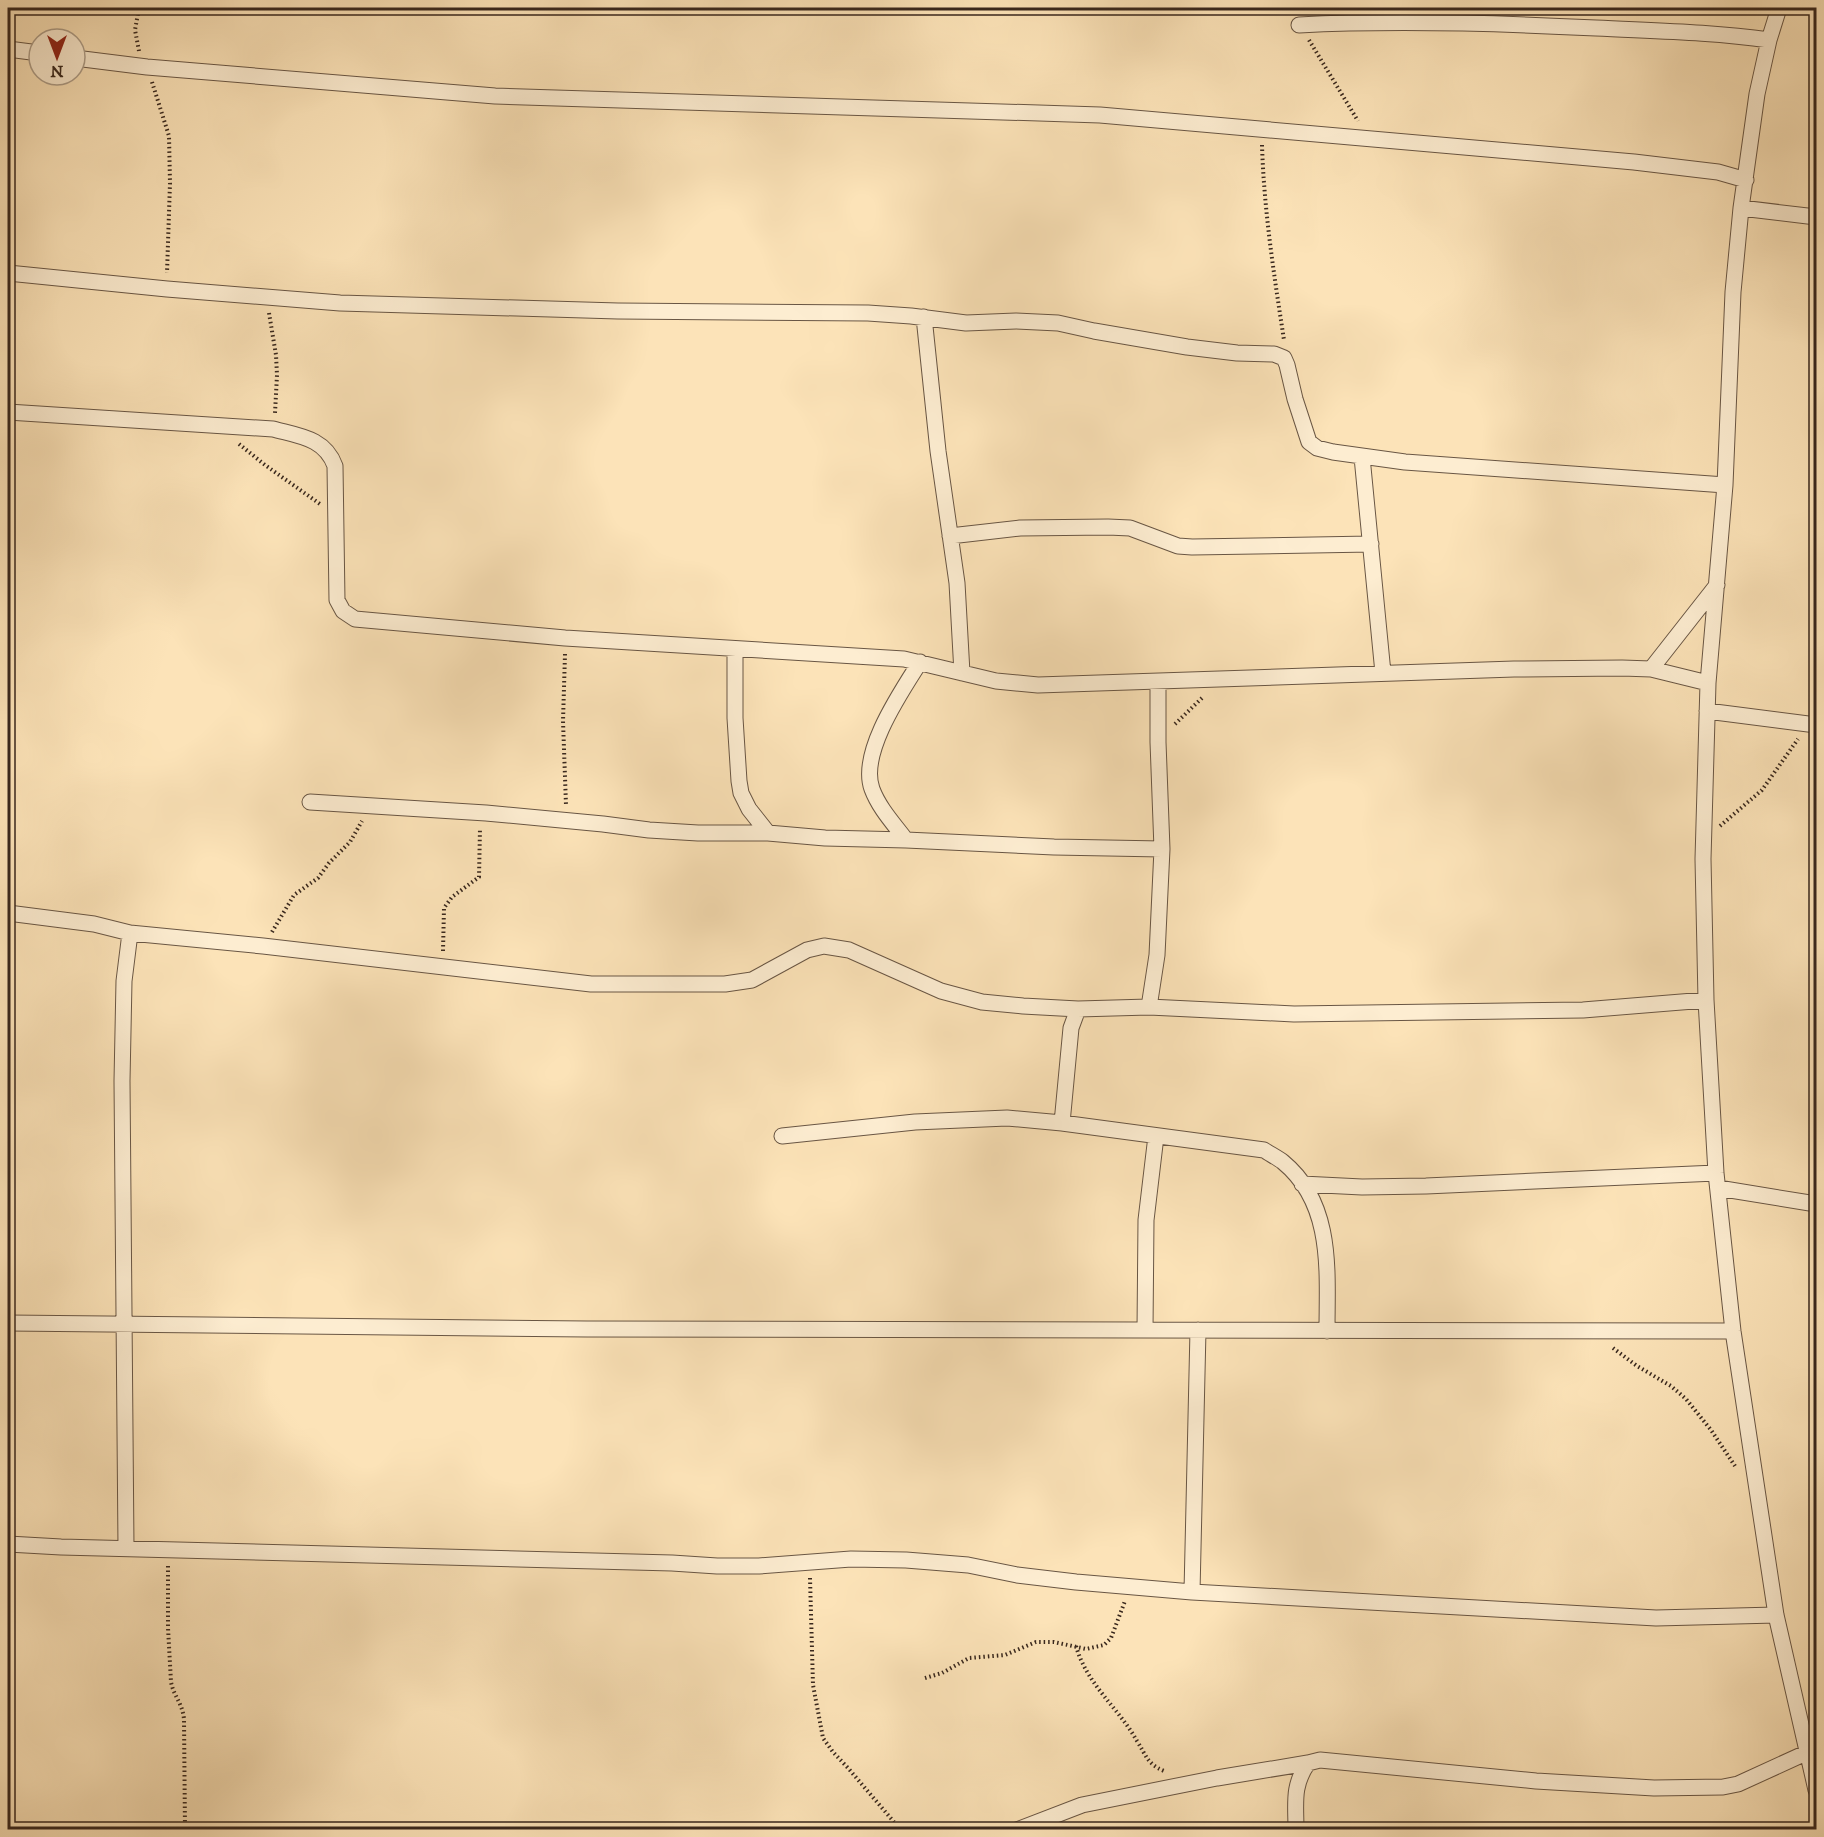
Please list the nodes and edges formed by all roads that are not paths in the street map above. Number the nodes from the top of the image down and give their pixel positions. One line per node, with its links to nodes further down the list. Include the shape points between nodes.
1 (1779, 8): 3 (street)
2 (1299, 25): 3 (street, via 1485,23 1711,33)
3 (1769, 40): 7 (street, via 1757,94)
4 (8, 49): 5 (street)
5 (27, 51)
6 (87, 60): 7 (street, via 495,96 1100,115 1684,167)
7 (1746, 180): 8 (street)
8 (1741, 208): 9 (street); 14 (street, via 1733,292)
9 (1816, 217)
10 (8, 273): 11 (street, via 340,303)
11 (924, 317): 13 (street, via 973,323 1058,323 1187,347 1274,354 1284,358 1287,365 1309,442 1317,448); 15 (street)
12 (8, 412): 18 (street, via 273,429 306,437 326,448 335,466 337,600 349,616)
13 (1362, 457): 14 (street); 16 (street)
14 (1725, 484): 17 (street)
15 (950, 536): 16 (street, via 1020,528 1108,527 1130,528 1178,546 1192,547); 21 (street, via 960,615)
16 (1371, 543): 22 (street)
17 (1717, 585): 20 (street); 24 (street)
18 (735, 650): 19 (street); 28 (street, via 741,793)
19 (920, 662): 21 (street); 29 (street, via 893,705 870,763 872,789)
20 (1652, 669): 22 (street); 24 (street)
21 (962, 673): 23 (street, via 1038,685)
22 (1383, 673): 23 (street)
23 (1158, 682): 30 (street)
24 (1708, 683): 25 (street)
25 (1707, 711): 26 (street); 33 (street, via 1703,859)
26 (1812, 724)
27 (310, 802): 28 (street, via 486,813 698,833)
28 (768, 833): 29 (street)
29 (906, 840): 30 (street)
30 (1162, 849): 34 (street, via 1157,955)
31 (8, 913): 32 (street, via 94,924)
32 (130, 933): 35 (street, via 591,984 725,984 752,980 807,950 824,946 849,950 941,991 982,1002); 43 (street, via 124,981 122,1081)
33 (1706, 1000): 34 (street, via 1583,1010 1482,1012 1294,1014); 39 (street)
34 (1149, 1007): 35 (street)
35 (1078, 1009): 36 (street, via 1071,1028)
36 (1062, 1123): 37 (street, via 1006,1118 925,1121); 38 (street)
37 (782, 1136)
38 (1156, 1136): 40 (street, via 1264,1150 1284,1162); 44 (street, via 1146,1220)
39 (1717, 1181): 40 (street, via 1362,1187); 41 (street); 47 (street)
40 (1302, 1184): 46 (street, via 1320,1214 1326,1244)
41 (1816, 1204)
42 (8, 1323): 43 (street)
43 (125, 1324): 44 (street); 49 (street)
44 (1145, 1330): 45 (street)
45 (1198, 1330): 46 (street); 50 (street)
46 (1327, 1331): 47 (street)
47 (1733, 1331): 51 (street)
48 (8, 1544): 49 (street)
49 (126, 1548): 50 (street, via 717,1566 851,1559 935,1562 1029,1577)
50 (1192, 1592): 51 (street, via 1656,1618)
51 (1776, 1615): 52 (street)
52 (1808, 1752): 53 (street, via 1738,1784 1654,1788 1320,1760); 54 (street)
53 (1308, 1763): 55 (street, via 1082,1805); 56 (street, via 1295,1789)
54 (1816, 1790)
55 (1017, 1830)
56 (1296, 1830)

